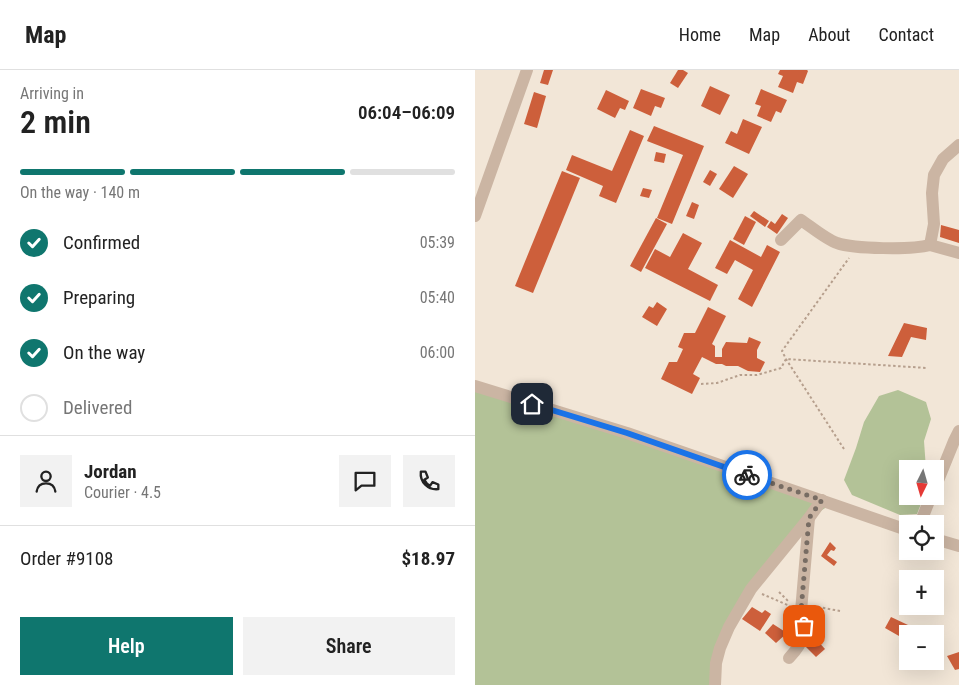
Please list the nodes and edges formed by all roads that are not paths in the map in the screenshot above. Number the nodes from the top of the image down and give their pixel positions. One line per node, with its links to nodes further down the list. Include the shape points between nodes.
1 (527, 70): 3 (street)
2 (959, 145): 5 (street, via 943,159 934,175 934,224)
3 (475, 216)
4 (781, 240): 5 (street, via 801,220 835,242 874,247)
5 (930, 245): 6 (street)
6 (959, 252)
7 (475, 386): 10 (street, via 627,433)
8 (959, 431): 9 (street)
9 (944, 466)
10 (822, 500): 11 (street); 12 (street)
11 (809, 518): 15 (street, via 801,611 804,634); 16 (street, via 751,589 729,627 716,663)
12 (899, 527)
13 (944, 542): 14 (street)
14 (959, 546)
15 (789, 658)
16 (715, 685)

